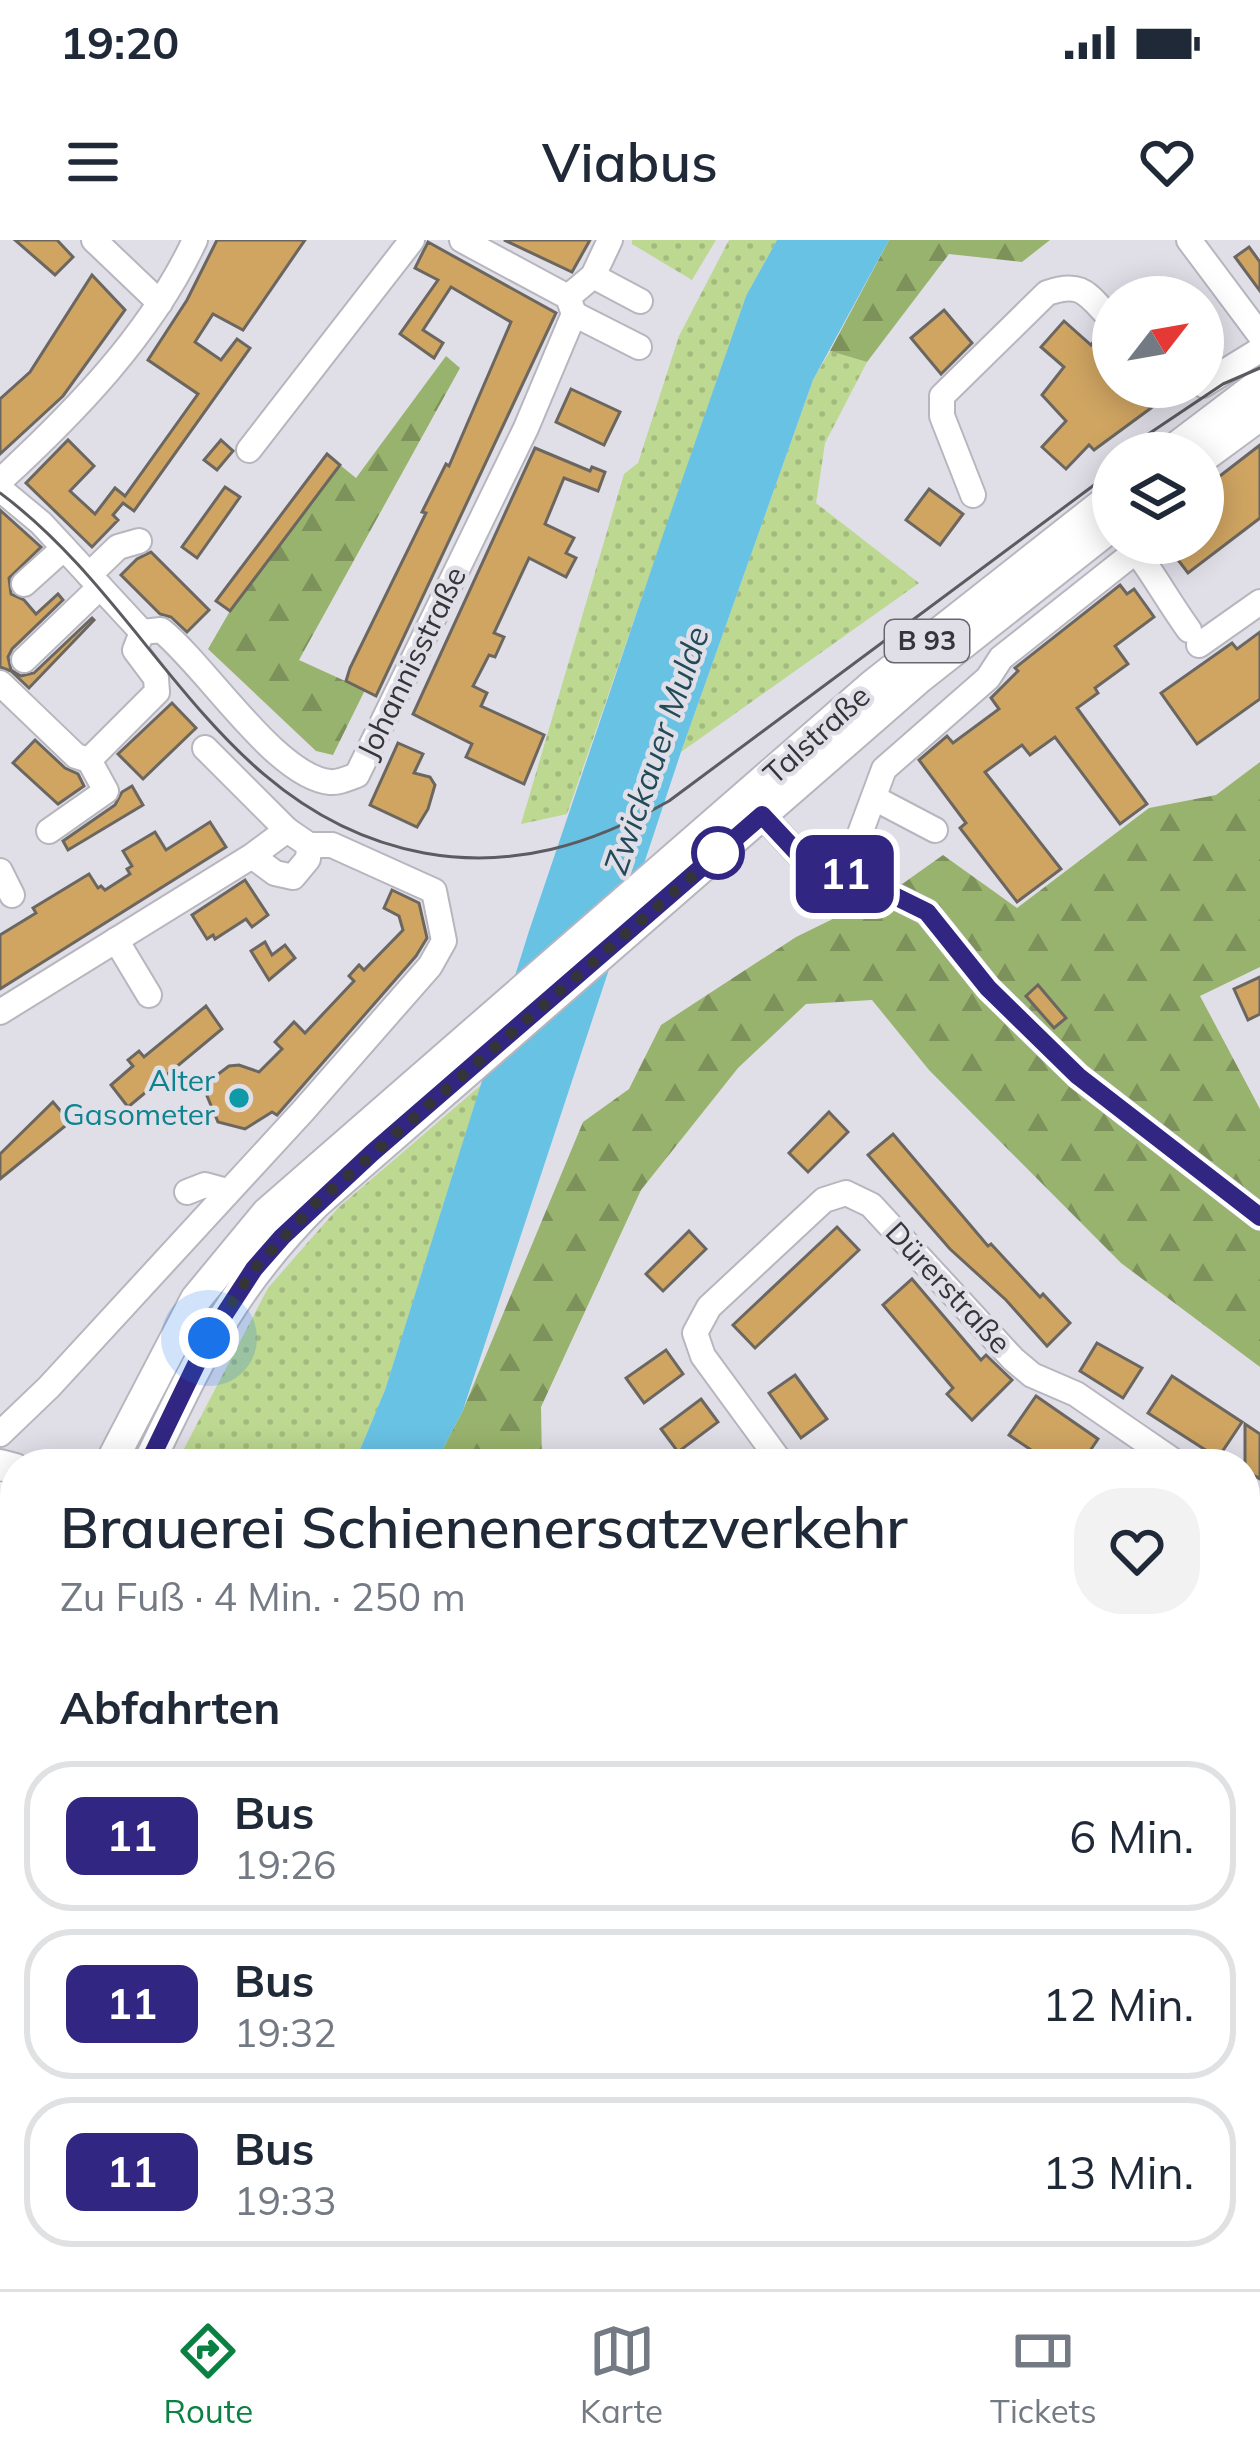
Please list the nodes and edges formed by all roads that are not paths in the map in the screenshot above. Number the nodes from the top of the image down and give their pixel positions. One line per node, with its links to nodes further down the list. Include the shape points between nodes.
1 (94, 240): 10 (street)
2 (195, 240): 10 (street)
3 (412, 240): 19 (street)
4 (462, 240): 7 (street)
5 (610, 240): 7 (street)
6 (1189, 240): 11 (street)
7 (580, 293): 9 (street); 12 (street); 30 (street, Johannisstraße, via 526,428 357,775 332,783 303,773 185,650 161,630)
8 (1092, 299): 21 (street, via 1067,286 1047,293 942,395 942,416)
9 (640, 301)
10 (160, 303): 20 (street, via 98,383)
11 (1260, 334)
12 (639, 347)
13 (1260, 350): 14 (street)
14 (1224, 372)
15 (1260, 384): 17 (main road)
16 (1260, 415): 18 (main road)
17 (1197, 432)
18 (1224, 442)
19 (249, 450)
20 (0, 485): 24 (street)
21 (973, 495)
22 (1092, 525): 36 (main road, Talstraße / B 93, via 873,685)
23 (139, 542): 27 (street, via 118,547)
24 (64, 548): 27 (street); 28 (street)
25 (1113, 564): 35 (street, via 910,743 884,769)
26 (1146, 564): 29 (street, via 1194,638)
27 (94, 581): 30 (street); 31 (street)
28 (24, 584)
29 (1260, 602)
30 (142, 632): 34 (street, via 135,650 157,692)
31 (24, 660)
32 (0, 683): 34 (street)
33 (205, 748): 39 (street)
34 (89, 760): 38 (street, via 106,791)
35 (876, 799): 37 (street); 42 (street)
36 (755, 806): 42 (street, via 804,860); 51 (main road, B 93, via 267,1213 196,1299); 52 (main road, B 93, via 722,850 316,1203 254,1269 209,1338)
37 (934, 830)
38 (49, 831)
39 (298, 838): 40 (street); 40 (street, via 308,859 293,878); 47 (street, via 434,891 444,940 430,966)
40 (252, 856): 44 (street)
41 (0, 871): 43 (street)
42 (845, 874): 49 (street, via 927,912 988,988 1078,1076)
43 (12, 895)
44 (116, 940): 45 (street); 46 (street)
45 (149, 995)
46 (0, 1012)
47 (227, 1191): 48 (street, via 206,1185); 50 (street)
48 (187, 1192)
49 (1260, 1216)
50 (0, 1435)
51 (118, 1449)
52 (155, 1449)
53 (771, 1449): 54 (street, Dürerstraße, via 695,1333 709,1307 824,1200 845,1193 871,1205 1032,1375 1076,1394)
54 (1156, 1449)

